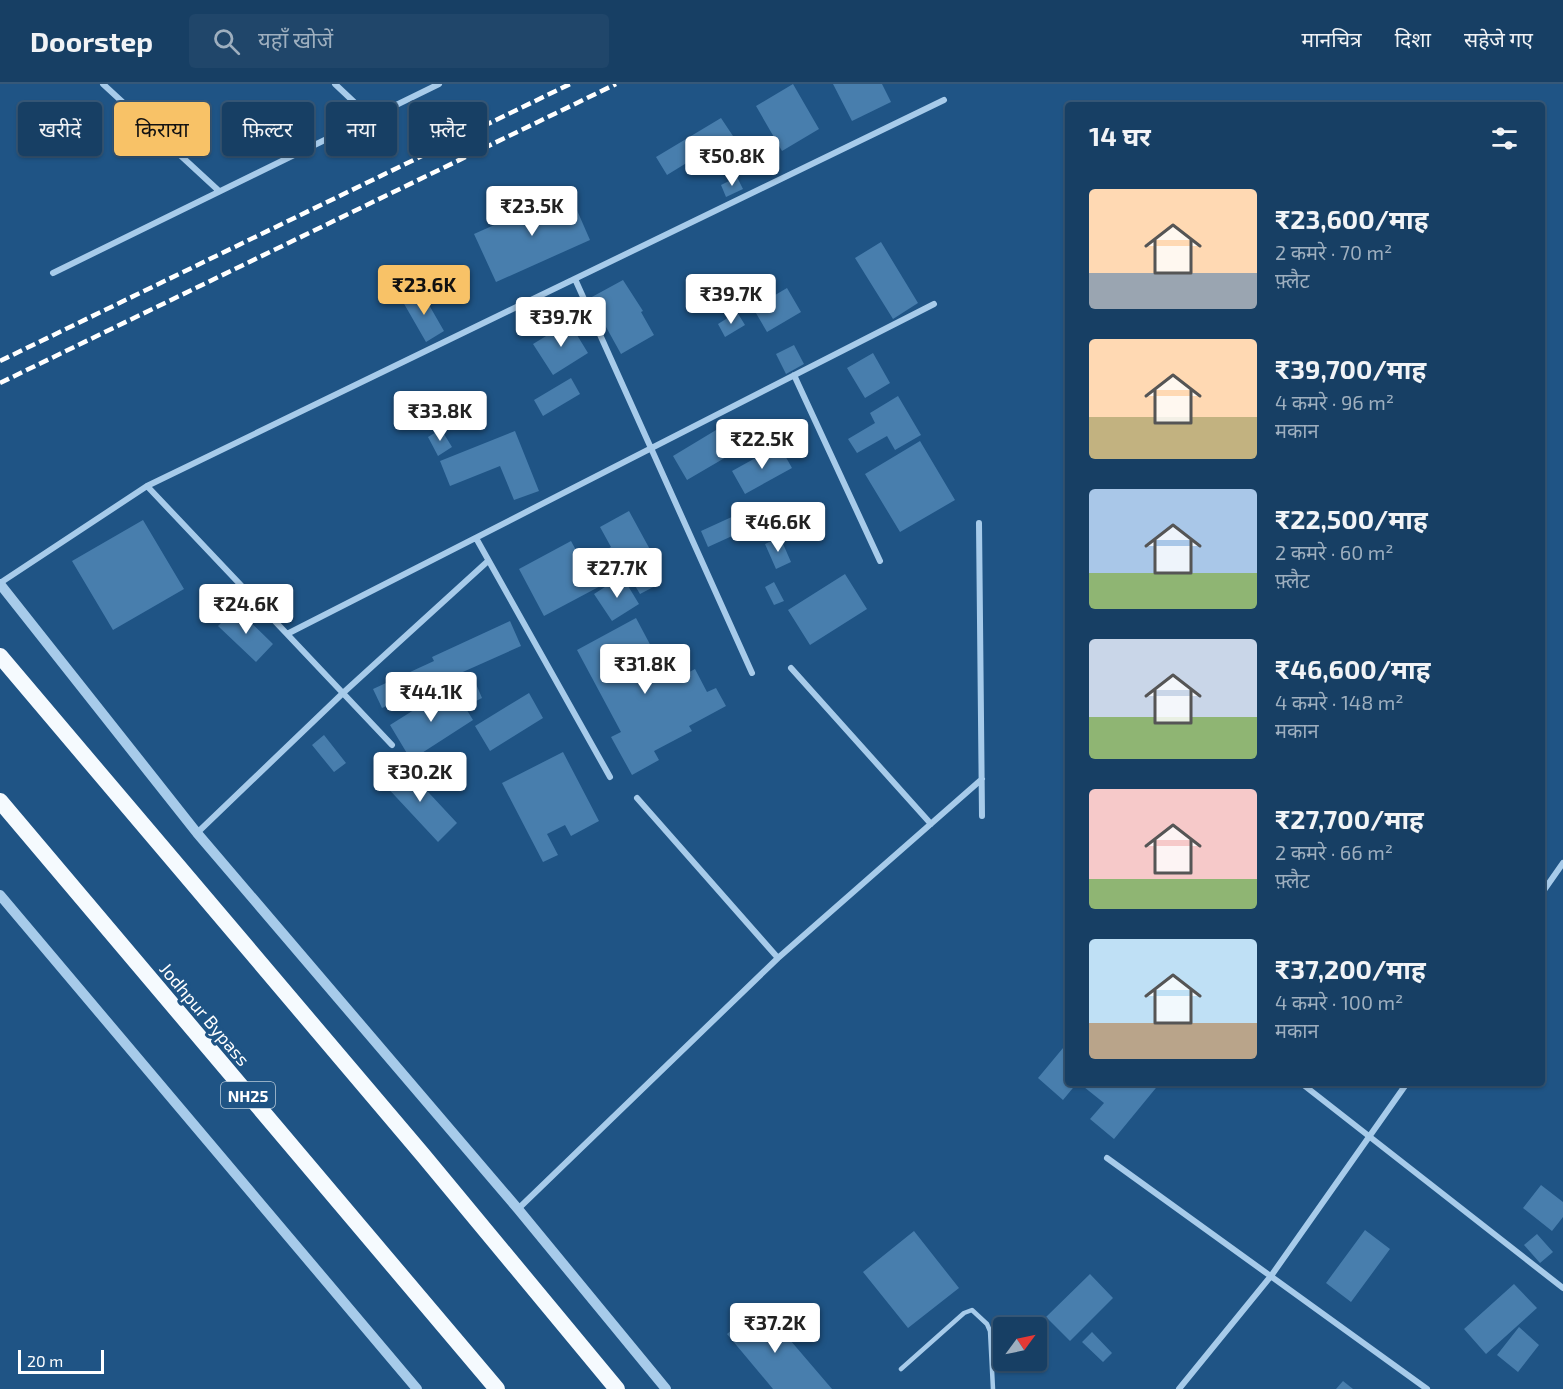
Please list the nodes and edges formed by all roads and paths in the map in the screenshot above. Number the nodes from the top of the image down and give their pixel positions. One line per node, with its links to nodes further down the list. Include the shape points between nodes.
1 (103, 84): 8 (street)
2 (335, 84): 5 (street)
3 (439, 84): 6 (street)
4 (944, 100): 10 (street)
5 (354, 102)
6 (397, 104)
7 (326, 139): 8 (street)
8 (219, 191): 9 (street)
9 (53, 273)
10 (575, 279): 13 (street); 14 (street)
11 (934, 304): 12 (street)
12 (794, 375): 13 (street); 18 (street)
13 (651, 449): 16 (street); 23 (street)
14 (147, 486): 19 (street); 20 (street)
15 (979, 523): 27 (street)
16 (476, 538): 17 (street); 20 (street)
17 (488, 561): 24 (street); 26 (street)
18 (880, 561)
19 (0, 584): 32 (street)
20 (287, 634): 24 (street)
21 (0, 656): 47 (highway)
22 (791, 668): 31 (street)
23 (752, 673)
24 (343, 693): 25 (street); 32 (street)
25 (392, 745)
26 (610, 777)
27 (982, 779): 30 (street); 31 (street)
28 (637, 798): 36 (street)
29 (0, 801): 46 (highway, Jodhpur Bypass / NH25)
30 (982, 816)
31 (931, 824): 36 (street)
32 (197, 833): 41 (street)
33 (1563, 863): 34 (street)
34 (1545, 889)
35 (0, 895): 45 (street)
36 (778, 958): 41 (street)
37 (1305, 1086): 39 (street)
38 (1405, 1086): 39 (street)
39 (1369, 1136): 42 (street); 43 (street)
40 (1107, 1158): 42 (street)
41 (518, 1209): 48 (street)
42 (1270, 1276): 50 (street); 51 (street)
43 (1563, 1288)
44 (901, 1370): 49 (lane, via 972,1310 990,1331)
45 (417, 1389)
46 (497, 1389)
47 (618, 1389)
48 (666, 1389)
49 (993, 1389)
50 (1179, 1389)
51 (1427, 1389)

